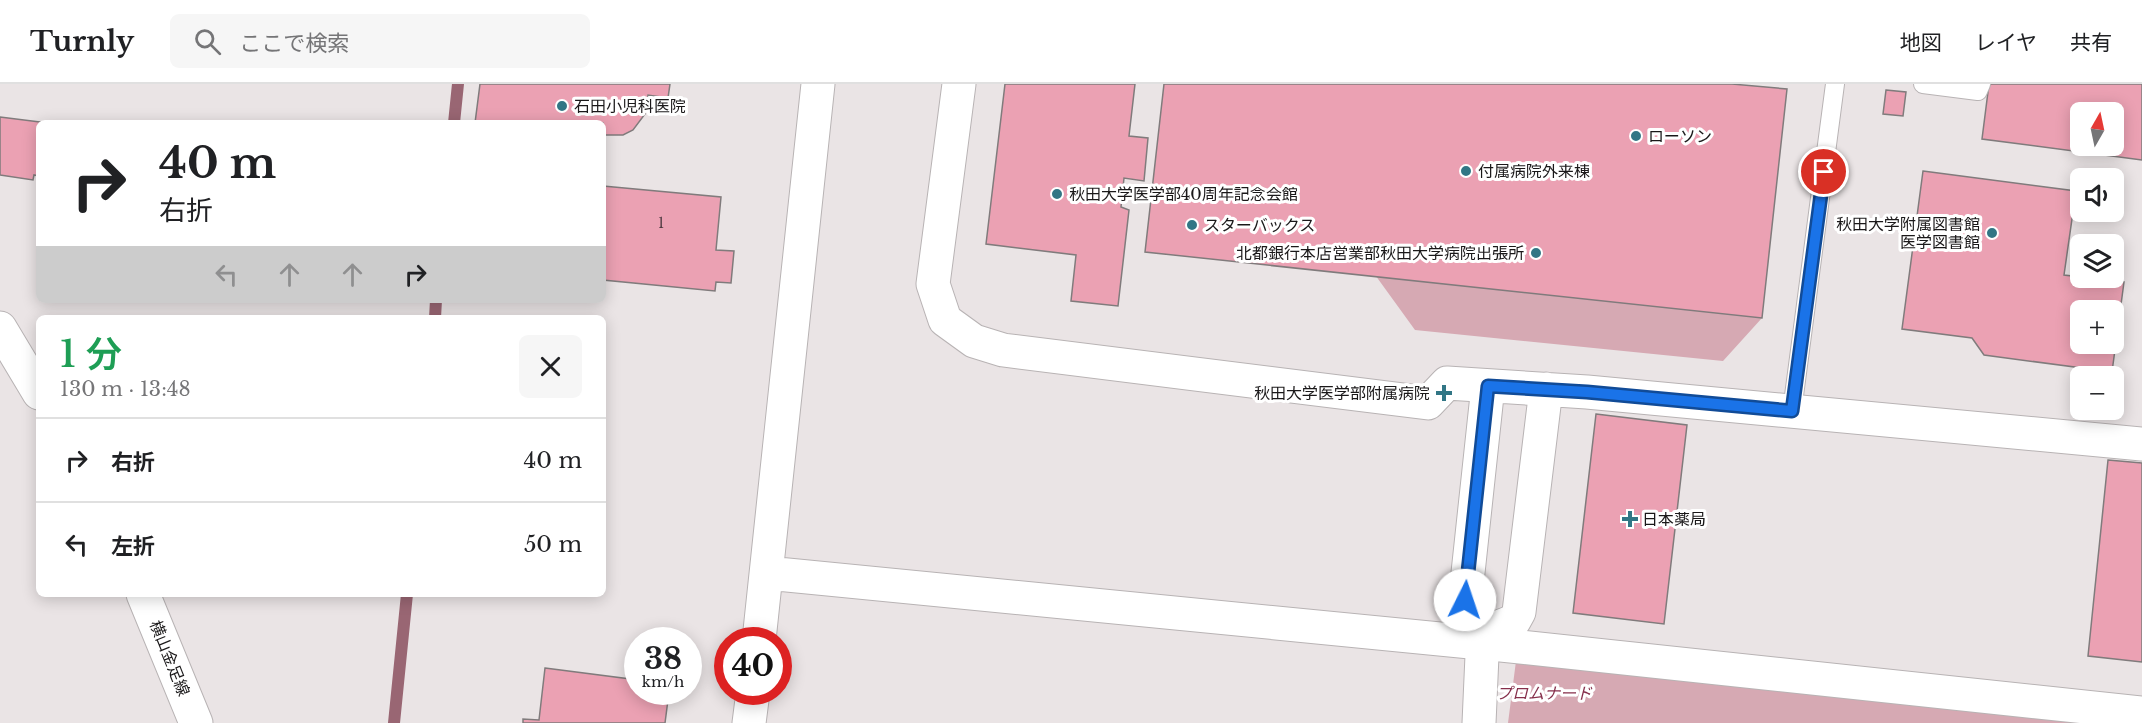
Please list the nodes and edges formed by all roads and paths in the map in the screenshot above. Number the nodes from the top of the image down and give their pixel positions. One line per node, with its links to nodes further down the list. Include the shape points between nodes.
1 (818, 84): 12 (street)
2 (959, 84): 7 (street, via 933,284 945,320 974,341 1003,350 1428,403 1447,384)
3 (1835, 84): 10 (lane)
4 (1923, 84): 5 (lane, via 1978,91)
5 (1981, 84)
6 (0, 328): 8 (street)
7 (1488, 386): 9 (street); 15 (street, via 1464,610 1471,629)
8 (36, 388)
9 (1546, 389): 10 (street); 15 (street, via 1519,612 1514,621)
10 (1792, 411): 11 (street)
11 (2142, 444)
12 (767, 573): 14 (street); 15 (street)
13 (144, 597): 18 (street, 横山金足線)
14 (761, 627)
15 (1483, 639): 17 (street); 20 (street)
16 (751, 705): 19 (street)
17 (2142, 713)
18 (196, 723)
19 (749, 723)
20 (1479, 723)

